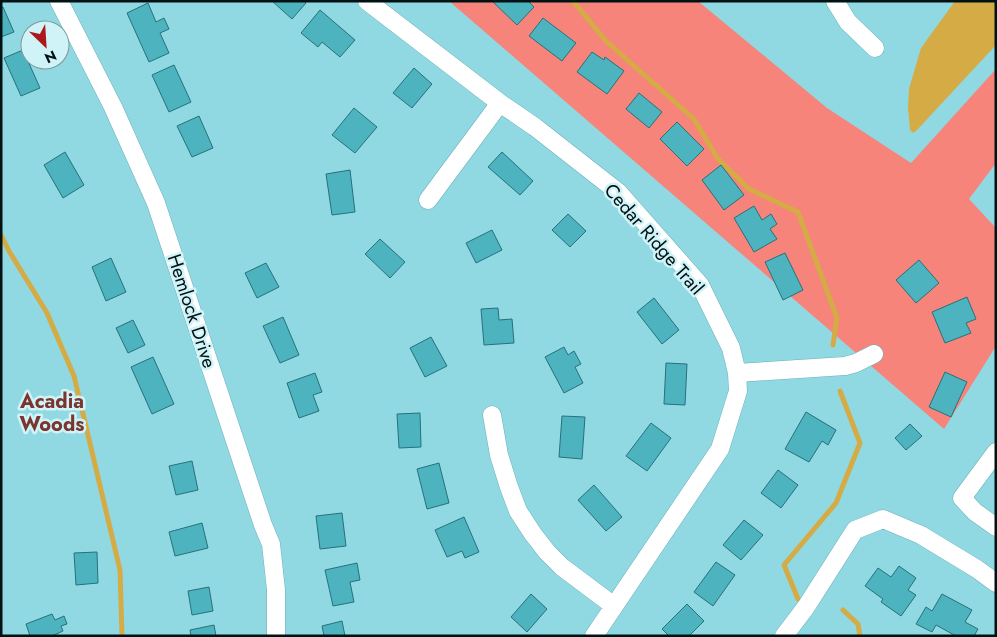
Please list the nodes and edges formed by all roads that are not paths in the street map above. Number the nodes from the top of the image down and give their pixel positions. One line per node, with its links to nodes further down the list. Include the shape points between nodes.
1 (59, 1): 14 (street, Hemlock Drive, via 113,107 156,203 270,544 276,590)
2 (367, 1): 5 (street, Cedar Ridge Trail)
3 (835, 1): 4 (street, via 848,22)
4 (875, 48)
5 (500, 103): 6 (street); 8 (street, Cedar Ridge Trail, via 618,192 700,285 731,348)
6 (428, 200)
7 (874, 354): 8 (street, via 845,366)
8 (737, 374): 13 (street, Cedar Ridge Trail, via 738,391 720,449)
9 (492, 415): 13 (street, via 499,455 509,486 518,511 532,534 562,567)
10 (993, 460): 11 (street, via 962,498)
11 (996, 527)
12 (996, 583): 16 (street, via 922,535 883,520 855,530)
13 (614, 606): 15 (street, Cedar Ridge Trail)
14 (276, 636)
15 (594, 636)
16 (784, 636)

